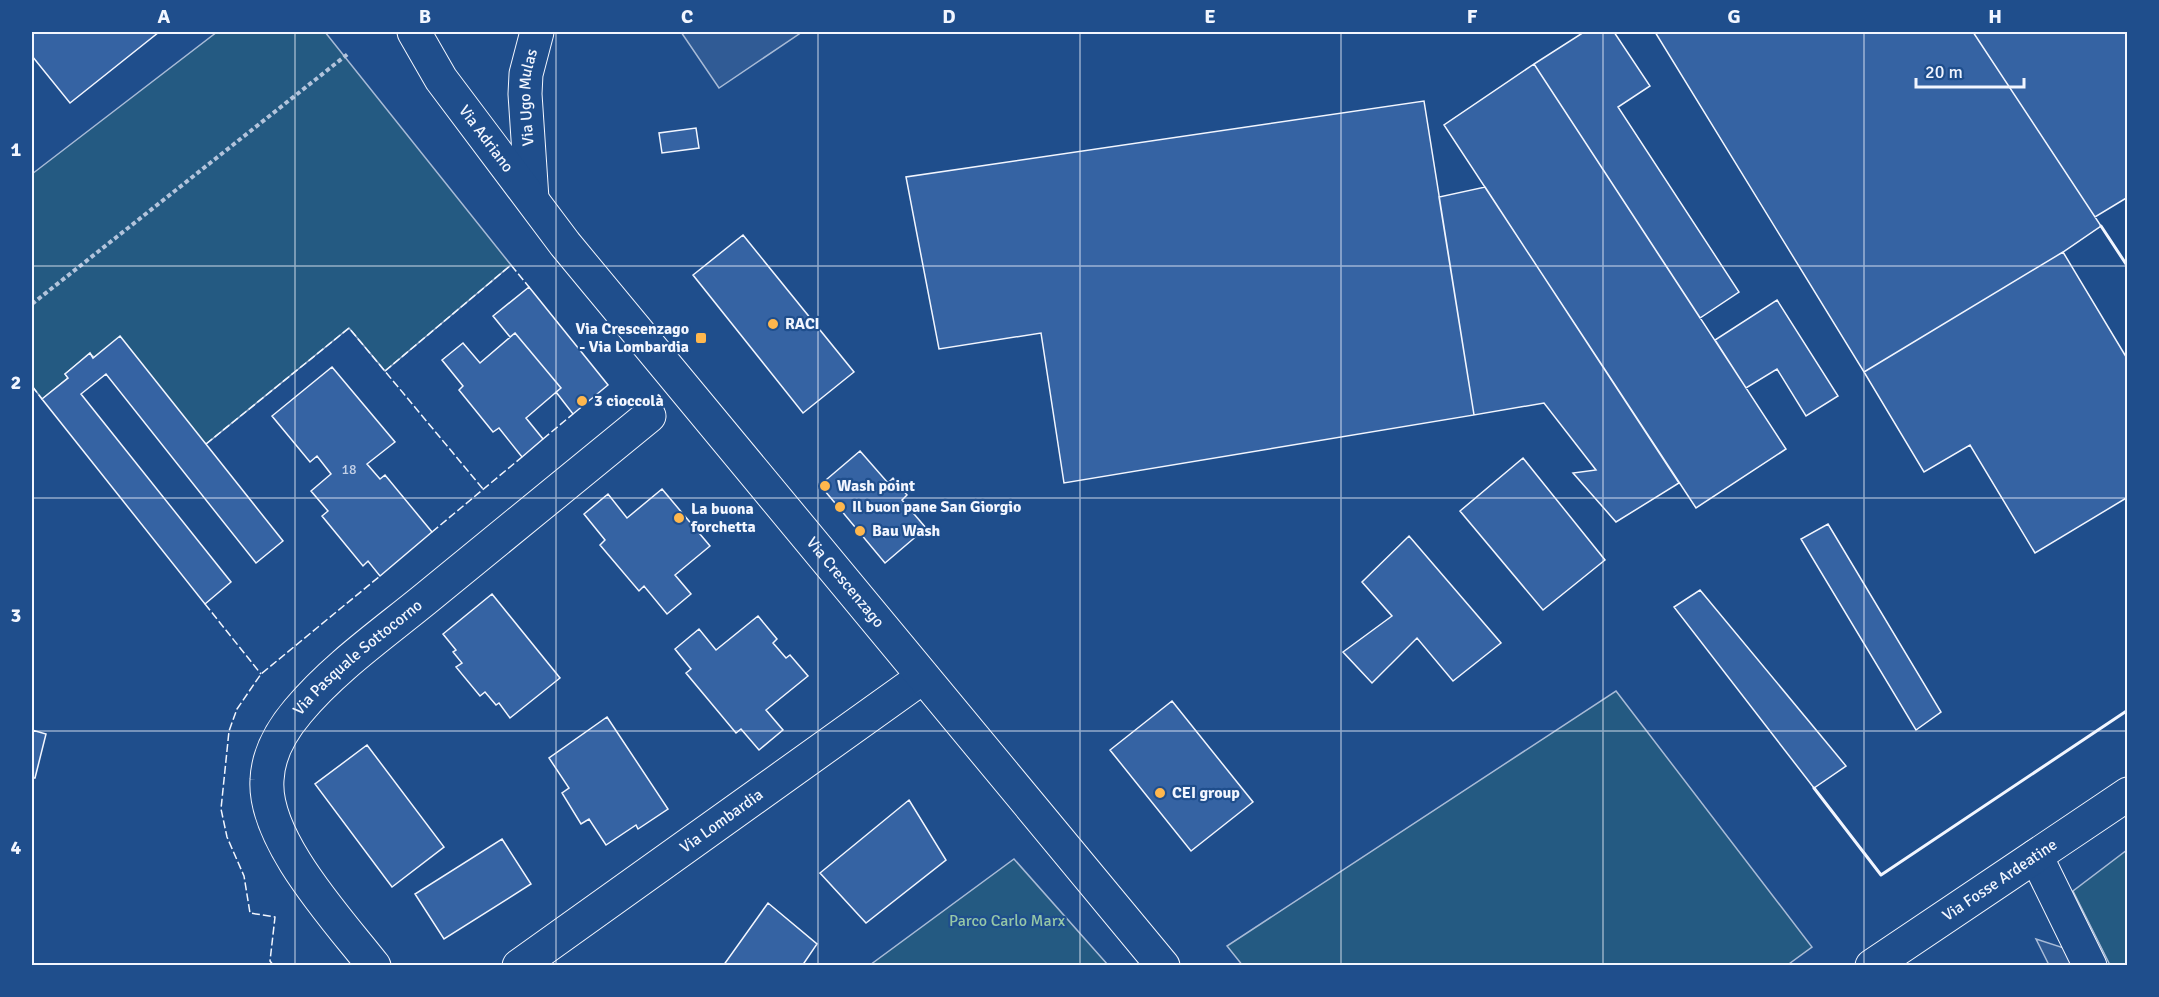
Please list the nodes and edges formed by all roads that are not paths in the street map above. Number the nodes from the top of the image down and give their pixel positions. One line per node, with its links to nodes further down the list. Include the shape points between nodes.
1 (388, 32): 4 (street, Via Adriano)
2 (414, 32): 4 (street, Via Adriano)
3 (537, 32): 5 (street, Via Ugo Mulas, via 525,94)
4 (441, 79): 5 (street, Via Adriano)
5 (532, 199): 7 (street, Via Crescenzago)
6 (649, 416): 10 (street, Via Pasquale Sottocorno, via 345,665 297,711 278,740 267,781 277,828 297,867)
7 (923, 677): 11 (street, Via Lombardia); 12 (street, Via Crescenzago)
8 (2127, 794): 9 (street, Via Fosse Ardeatine)
9 (2036, 856): 13 (street, Via Fosse Ardeatine); 14 (street)
10 (374, 966)
11 (519, 966)
12 (1162, 966)
13 (1872, 966)
14 (2090, 966)

